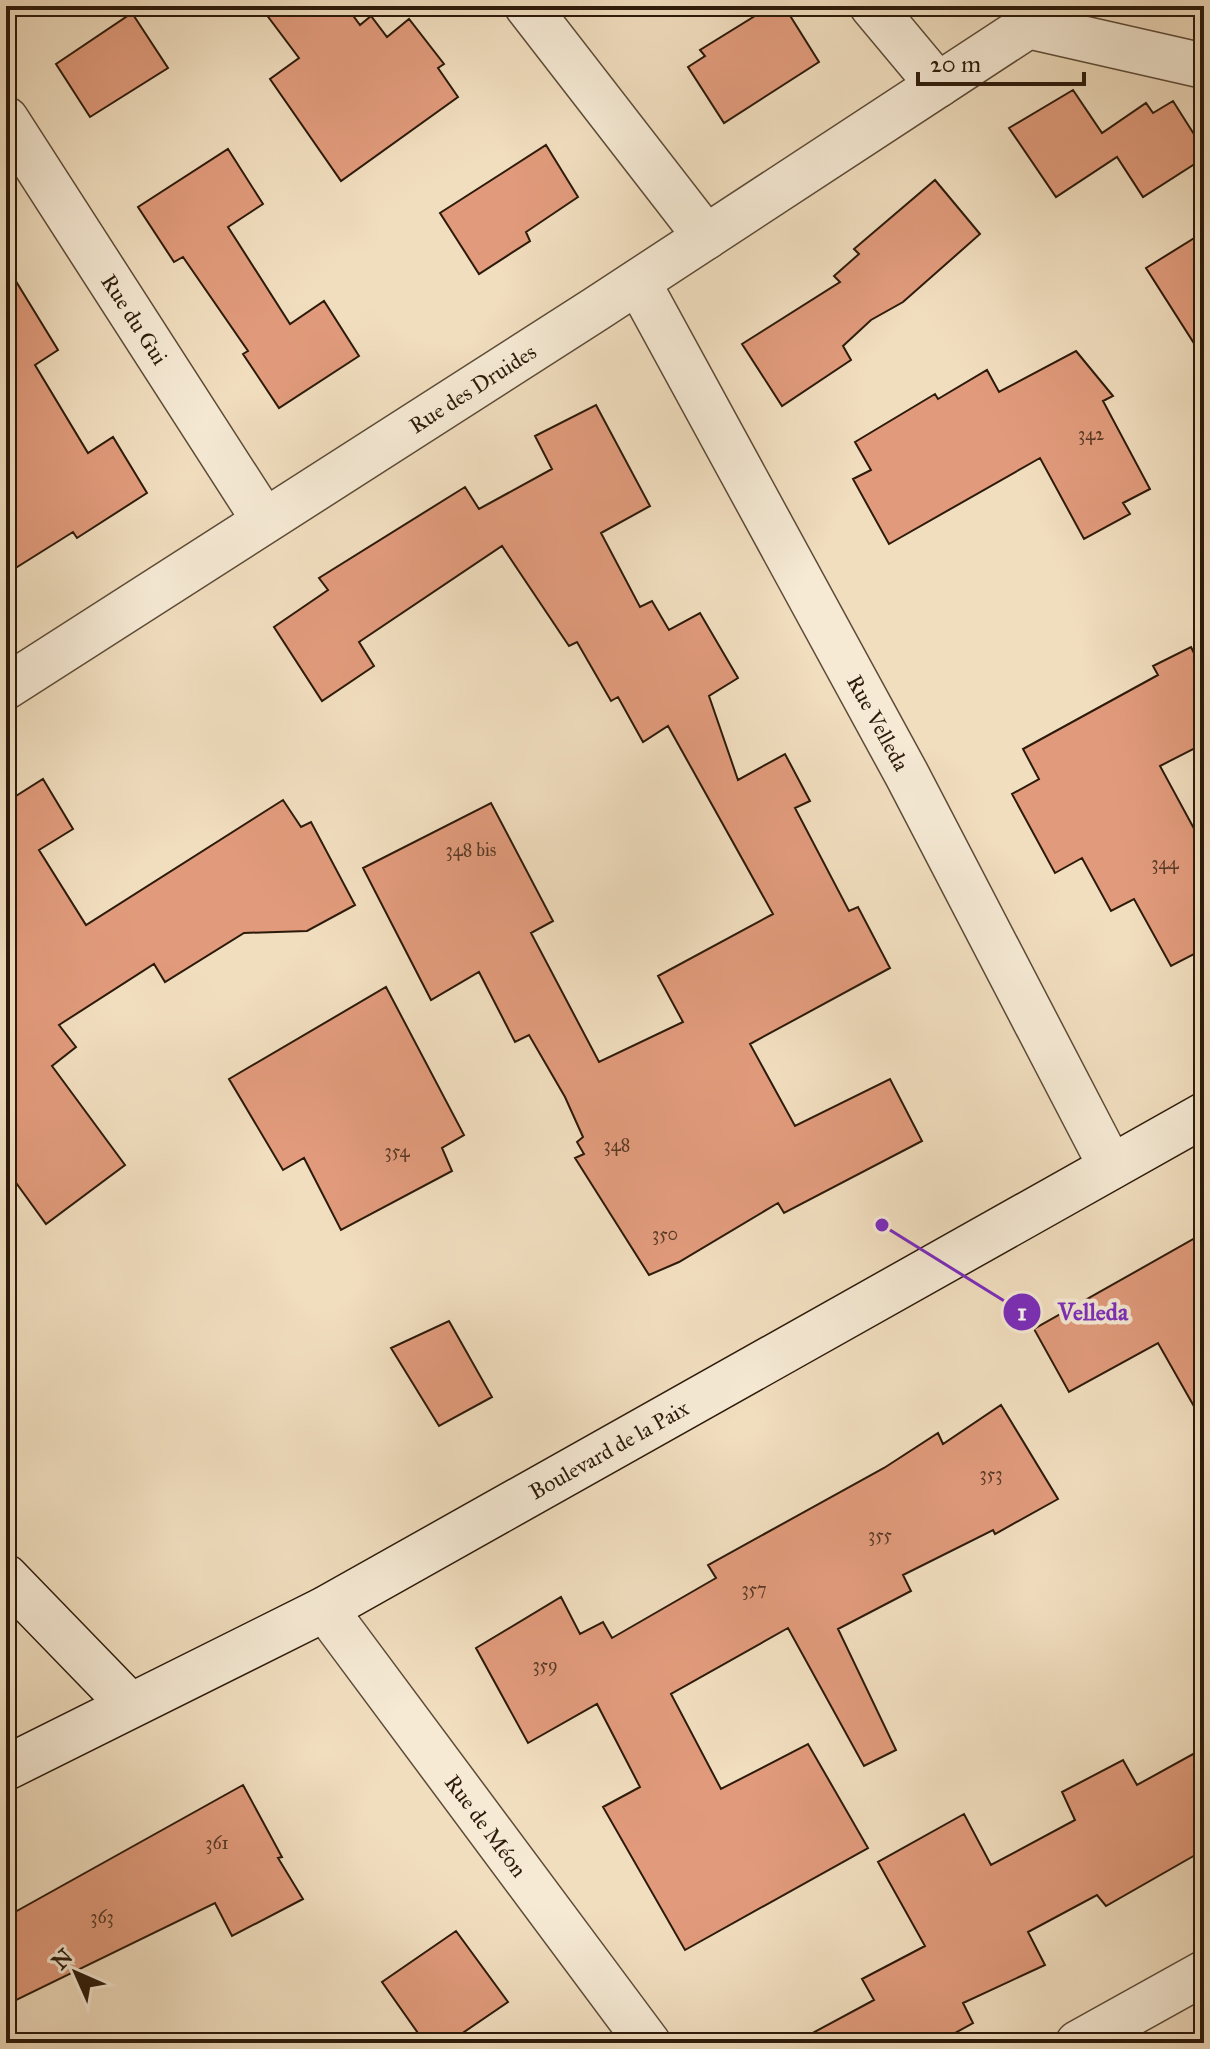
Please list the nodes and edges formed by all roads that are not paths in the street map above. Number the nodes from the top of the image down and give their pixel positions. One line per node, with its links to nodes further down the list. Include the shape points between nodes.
1 (527, 6): 6 (street)
2 (872, 6): 4 (street)
3 (1204, 66): 4 (street, Rue des Druides, via 1028,26)
4 (938, 85): 6 (street, Rue des Druides)
5 (6, 119): 8 (street, Rue du Gui)
6 (706, 237): 7 (street, Rue des Druides)
7 (638, 282): 8 (street, Rue des Druides); 11 (street, Rue Velleda, via 907,775)
8 (264, 520): 9 (street, Rue des Druides)
9 (6, 687)
10 (1204, 1115): 11 (street, Boulevard de la Paix)
11 (1111, 1167): 13 (street, Boulevard de la Paix)
12 (6, 1577): 14 (street)
13 (325, 1609): 14 (street, Boulevard de la Paix); 17 (street, Rue de Méon)
14 (130, 1705): 15 (street, Boulevard de la Paix)
15 (6, 1768)
16 (1204, 1973): 18 (street)
17 (648, 2043)
18 (1078, 2043)

